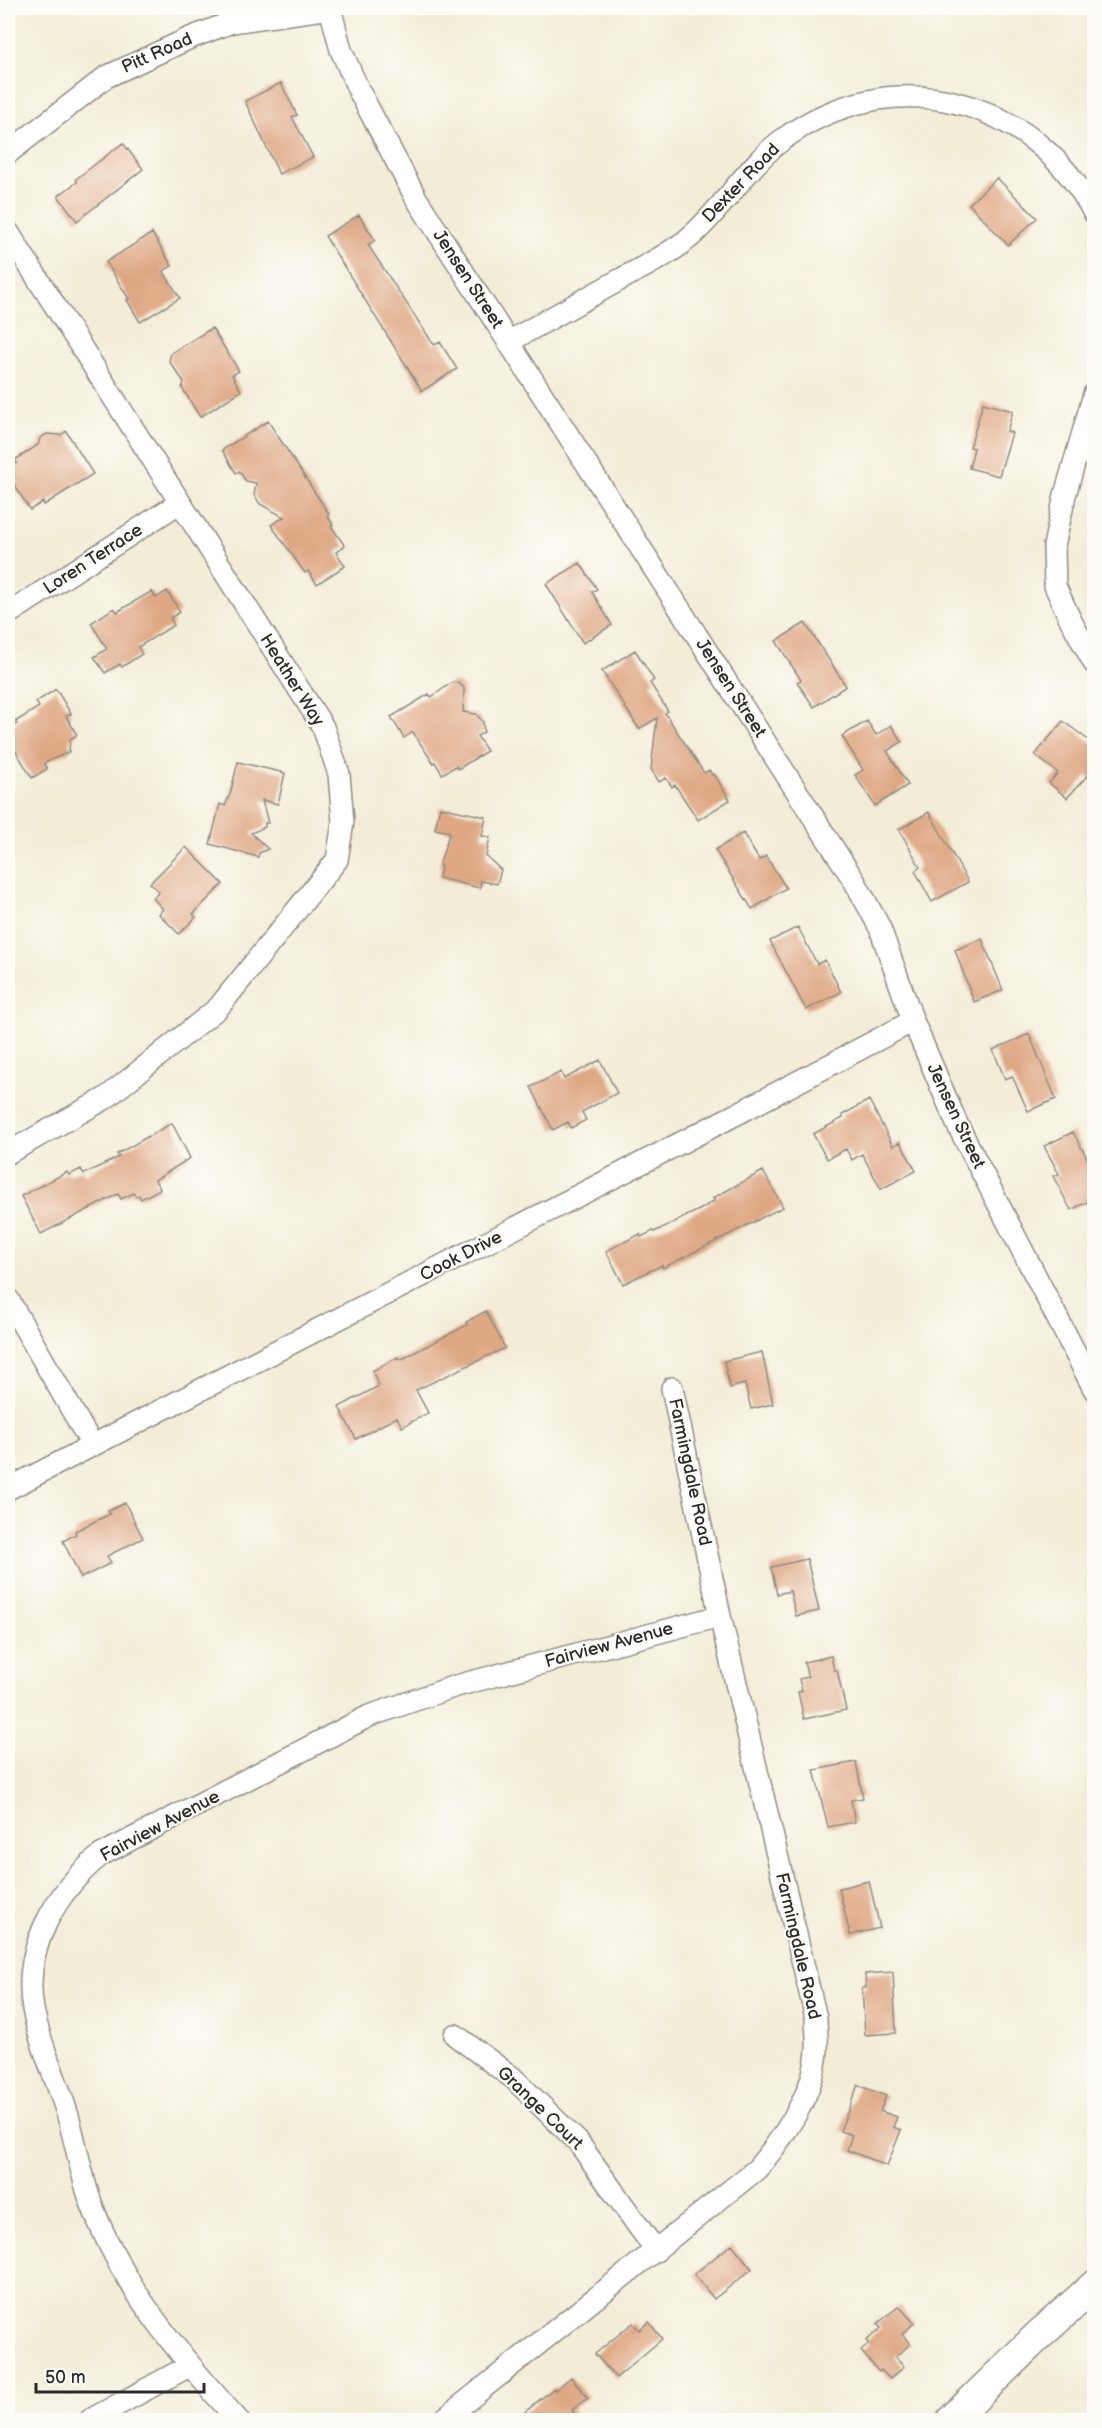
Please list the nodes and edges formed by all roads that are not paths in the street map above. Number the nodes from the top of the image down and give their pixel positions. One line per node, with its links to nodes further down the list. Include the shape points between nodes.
1 (330, 8): 2 (street, Pitt Road, via 232,22 190,38 106,76); 5 (street, Jensen Street, via 340,50 385,143)
2 (8, 153)
3 (1095, 213): 5 (street, Dexter Road, via 1057,160 1024,132 986,112 923,97 858,103 818,118 781,141 689,238)
4 (8, 232): 7 (street, Heather Way)
5 (508, 342): 10 (street, Jensen Street, via 855,882 880,928)
6 (1095, 394): 9 (street, via 1054,546 1055,586)
7 (179, 503): 8 (street, Loren Terrace); 11 (street, Heather Way, via 323,727 339,774 343,822 337,860 218,1008 106,1098)
8 (8, 614)
9 (1095, 663)
10 (913, 1021): 14 (street, Jensen Street, via 957,1124); 15 (street, Cook Drive)
11 (8, 1153)
12 (8, 1299): 15 (street)
13 (672, 1388): 17 (street, Farmingdale Road)
14 (1094, 1388)
15 (92, 1445): 16 (street, Cook Drive)
16 (8, 1489)
17 (720, 1616): 19 (street, Farmingdale Road, via 816,2018 818,2052 799,2108 775,2148 757,2169); 21 (street, Fairview Avenue, via 456,1686 369,1716 101,1855 65,1889 46,1923 30,1979 38,2029 68,2115 90,2199 109,2244 133,2288)
18 (455, 2035): 19 (street, Grange Court, via 513,2078 578,2142)
19 (656, 2251): 24 (street, Farmingdale Road)
20 (1095, 2286): 25 (street)
21 (189, 2366): 22 (street); 23 (street, Fairview Avenue)
22 (90, 2421)
23 (238, 2421)
24 (443, 2421)
25 (952, 2421)

